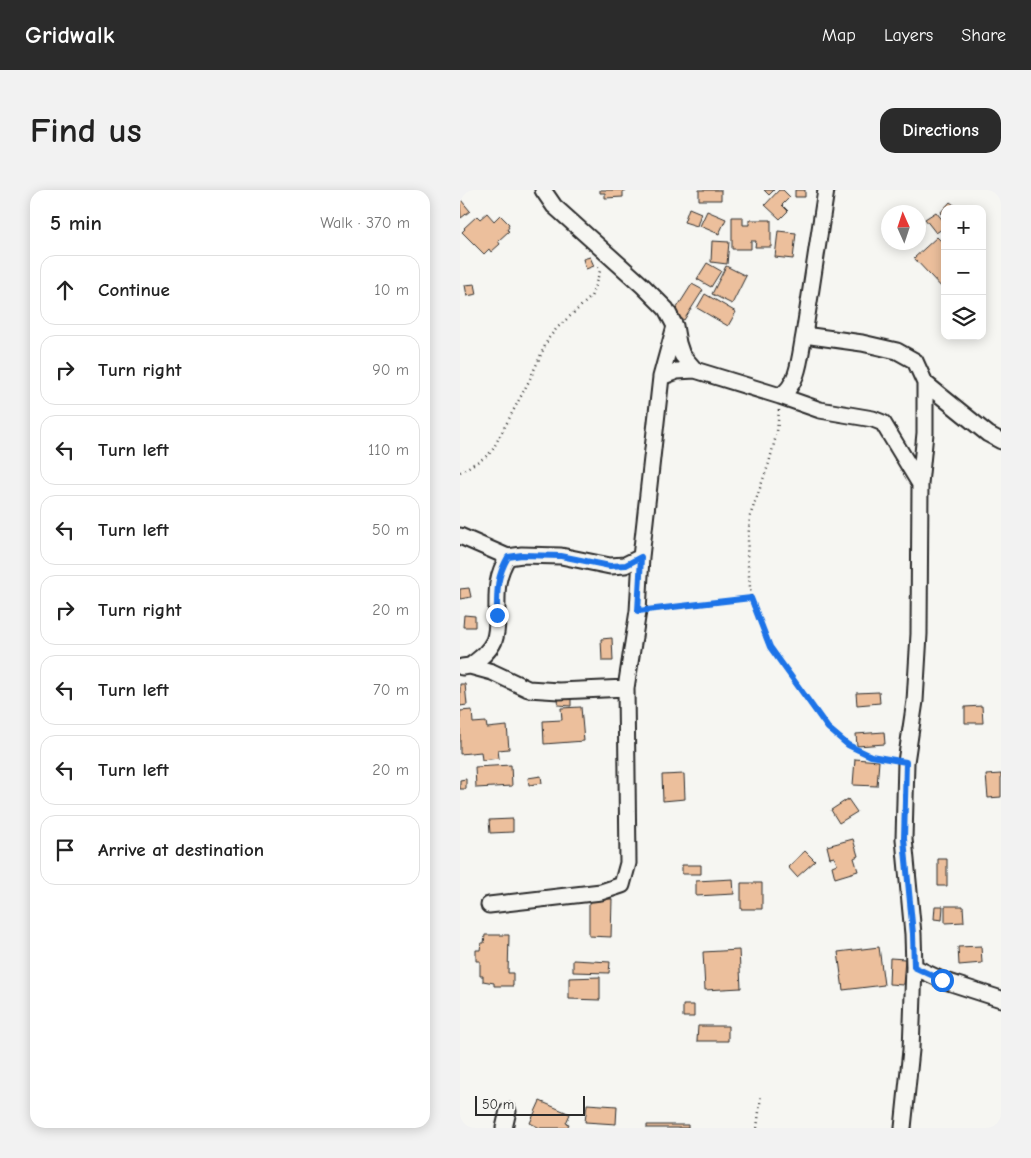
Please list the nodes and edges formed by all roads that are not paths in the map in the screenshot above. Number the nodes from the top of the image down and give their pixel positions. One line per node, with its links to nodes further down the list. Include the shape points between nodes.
1 (543, 190): 3 (street, via 554,206 666,309)
2 (826, 190): 4 (street)
3 (675, 326): 5 (street, via 682,355); 6 (street)
4 (804, 335): 7 (street, via 897,351 915,361); 8 (street, via 792,385)
5 (694, 370): 6 (street, via 677,370); 8 (street)
6 (661, 376): 13 (street)
7 (925, 383): 9 (street, via 988,434); 10 (street)
8 (780, 396): 10 (street, via 820,410 883,423)
9 (1001, 440)
10 (920, 484): 17 (street, via 919,634 915,702 906,762 904,839)
11 (460, 536): 12 (street)
12 (508, 557): 13 (street, via 561,556 610,566 626,565); 14 (street, via 500,570 494,640 484,655)
13 (641, 557): 15 (street, via 638,611)
14 (465, 667): 15 (street, via 492,672 528,689)
15 (626, 688): 16 (street, via 628,863 622,886 602,892)
16 (489, 905)
17 (914, 967): 18 (street, via 942,980); 21 (street, via 911,1050)
18 (1001, 999)
19 (508, 1110): 20 (street)
20 (504, 1128)
21 (903, 1128)

